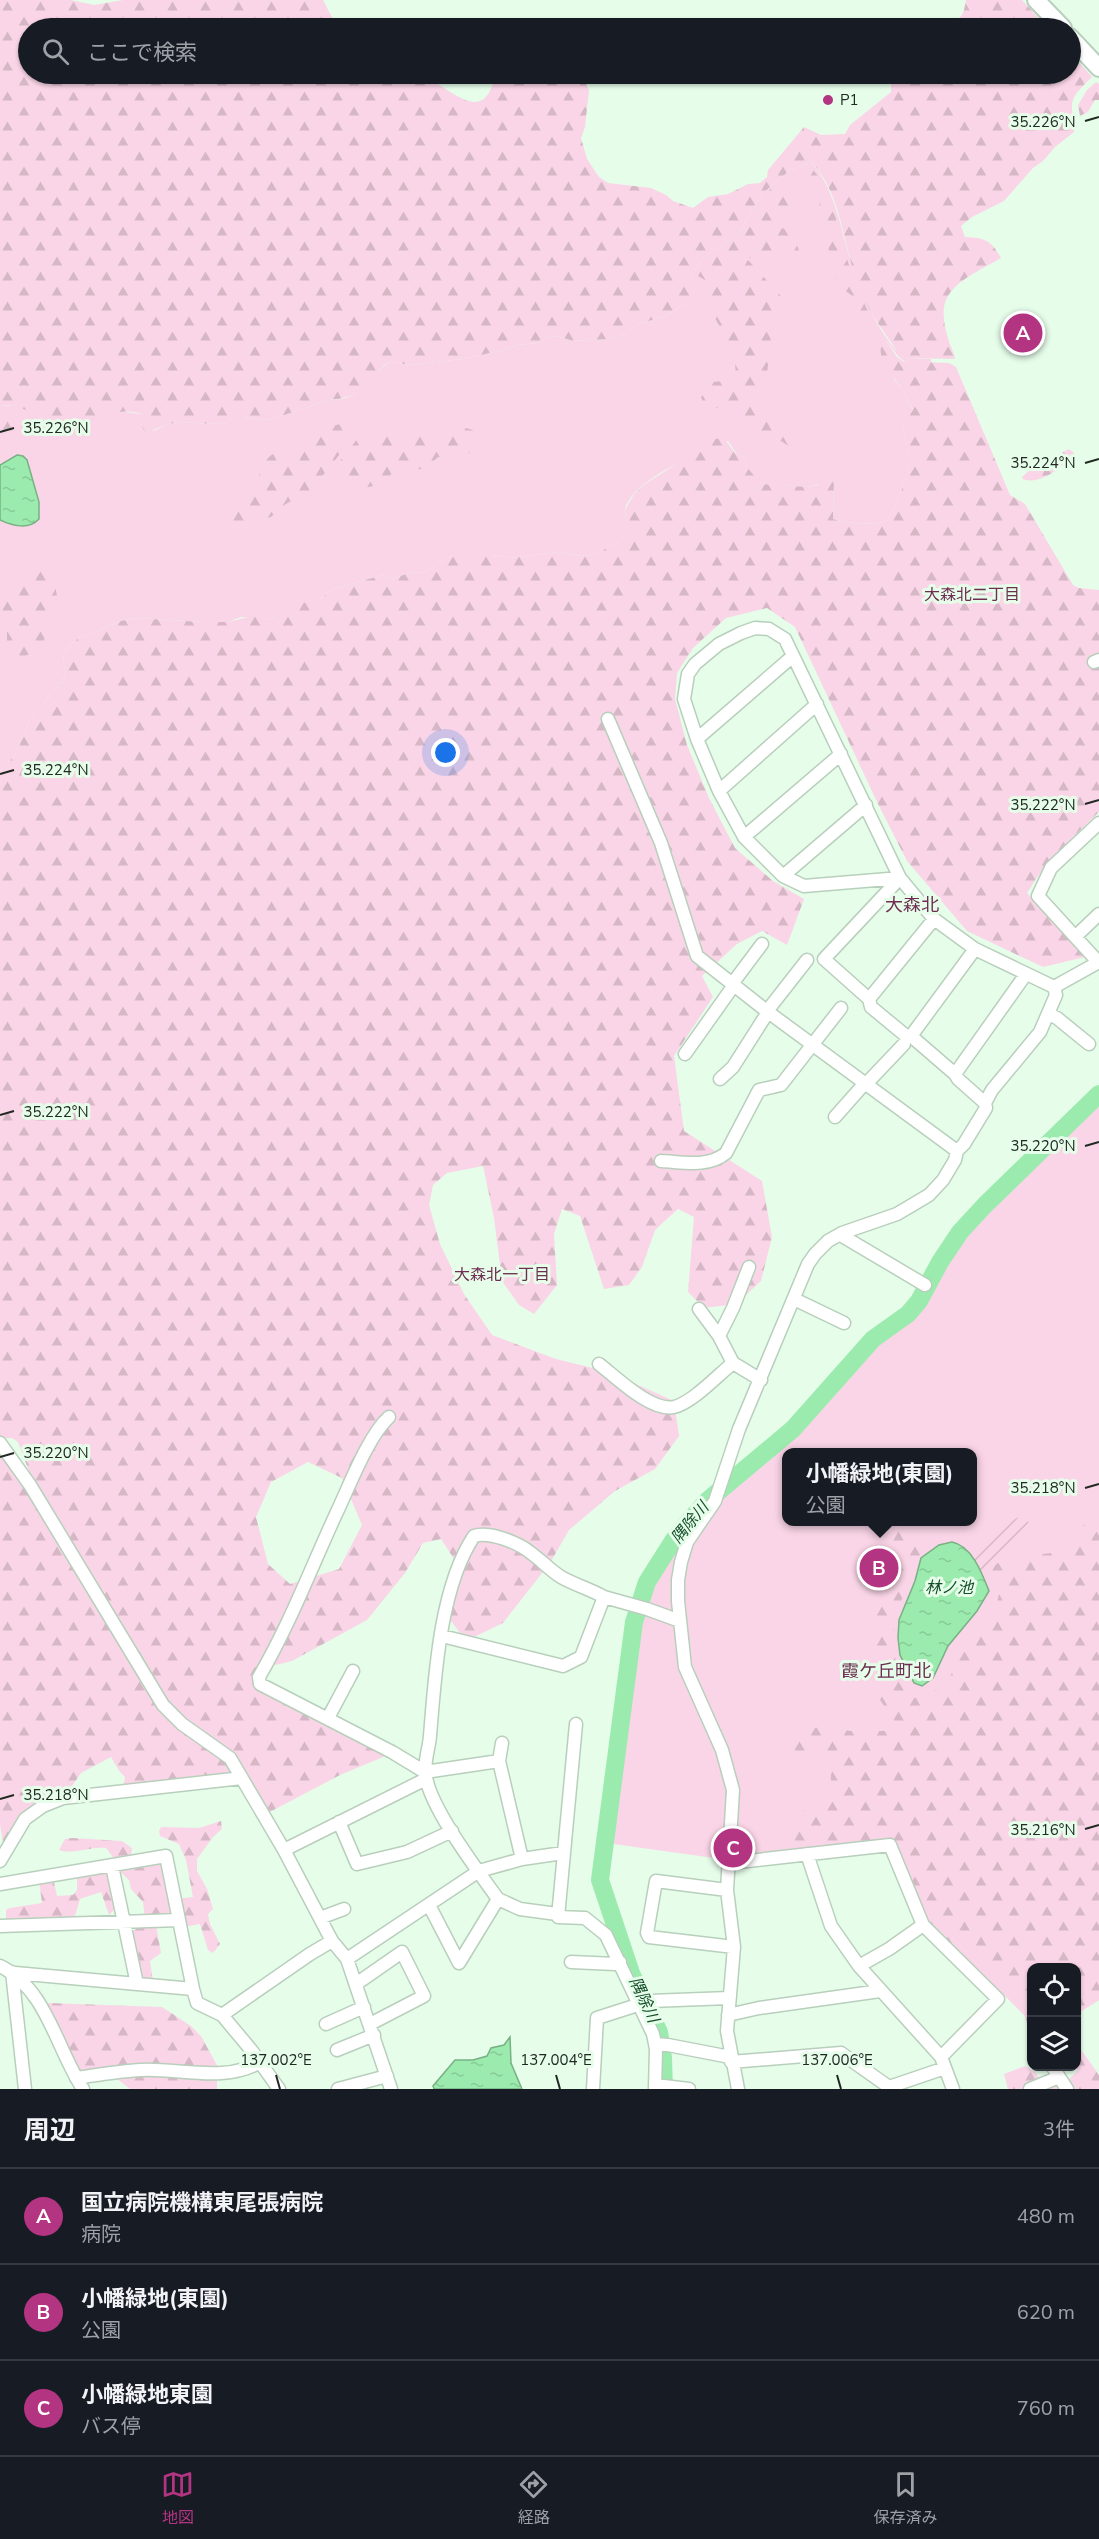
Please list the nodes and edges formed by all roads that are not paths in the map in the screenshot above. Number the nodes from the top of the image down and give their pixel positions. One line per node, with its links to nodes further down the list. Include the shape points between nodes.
1 (1036, 0): 2 (main road)
2 (1053, 18)
3 (1081, 48): 4 (main road)
4 (1099, 68)
5 (793, 656): 6 (street); 8 (street); 8 (street, via 785,639 769,629 755,628 719,644 695,664 688,674 684,699)
6 (816, 704): 9 (street); 10 (street)
7 (608, 719): 24 (street, via 662,843 697,956)
8 (697, 739): 10 (street)
9 (841, 754): 11 (street); 13 (street)
10 (719, 791): 13 (street)
11 (866, 805): 14 (street); 15 (street)
12 (1099, 823): 18 (street, via 1051,868 1038,896)
13 (744, 837): 14 (street)
14 (783, 876): 15 (street, via 804,886)
15 (900, 878): 17 (street); 26 (street, via 824,959)
16 (1099, 914): 18 (street)
17 (934, 919): 20 (street); 26 (street)
18 (1076, 936): 22 (street)
19 (762, 944): 24 (street)
20 (975, 950): 23 (street); 30 (street)
21 (807, 960): 28 (street)
22 (1099, 962): 25 (street)
23 (1026, 974): 25 (street); 34 (street)
24 (733, 985): 28 (street); 33 (street)
25 (1054, 987): 29 (street, via 1056,995)
26 (869, 999): 30 (street, via 871,1006)
27 (841, 1008): 31 (street)
28 (767, 1012): 31 (street); 35 (street, via 734,1067)
29 (1048, 1014): 32 (street); 37 (street, via 1040,1032)
30 (908, 1040): 34 (street); 36 (street)
31 (812, 1043): 36 (street); 40 (street, via 781,1085 759,1090 730,1148 720,1158 704,1163)
32 (1089, 1044)
33 (685, 1054)
34 (955, 1074): 37 (street)
35 (720, 1079)
36 (866, 1083): 38 (street); 39 (street)
37 (985, 1103): 39 (street, via 986,1108)
38 (835, 1117)
39 (957, 1151): 41 (street, via 943,1180 929,1195 897,1214)
40 (661, 1161)
41 (842, 1233): 43 (street); 44 (street, via 815,1254)
42 (749, 1267): 47 (street)
43 (925, 1285)
44 (794, 1299): 46 (street); 50 (street)
45 (699, 1309): 47 (street)
46 (844, 1323)
47 (718, 1336): 48 (street)
48 (733, 1363): 49 (street, via 685,1403 666,1408 647,1401); 50 (street)
49 (599, 1364)
50 (761, 1380): 54 (street, via 739,1429 715,1501 687,1542 678,1580)
51 (389, 1417): 57 (street, via 355,1471 301,1595 259,1677 260,1684)
52 (0, 1443): 62 (street, via 30,1485 163,1704 182,1724 224,1751)
53 (604, 1597): 54 (street); 55 (street, via 581,1657 563,1666); 55 (street, via 563,1578 530,1552 481,1534 474,1536 457,1570)
54 (680, 1622): 72 (street, via 685,1667 722,1750 733,1790)
55 (441, 1636): 61 (street)
56 (353, 1671): 57 (street)
57 (328, 1718): 61 (street)
58 (576, 1724): 68 (street)
59 (502, 1743): 60 (street)
60 (499, 1761): 61 (street); 70 (street)
61 (426, 1775): 63 (street); 64 (street)
62 (242, 1778): 66 (street); 71 (street, via 63,1798 25,1819)
63 (339, 1822): 64 (street, via 357,1864 407,1852); 66 (street)
64 (452, 1831): 74 (street)
65 (0, 1845): 67 (street)
66 (284, 1850): 81 (street)
67 (0, 1852)
68 (563, 1853): 70 (street); 80 (street)
69 (807, 1854): 72 (street); 84 (street, via 890,1845); 91 (street, via 831,1926)
70 (522, 1859): 74 (street)
71 (0, 1861)
72 (730, 1863): 76 (street)
73 (112, 1866): 75 (street); 82 (street, via 166,1856); 83 (street)
74 (478, 1870): 77 (street); 78 (street)
75 (0, 1884)
76 (728, 1890): 87 (street); 87 (street, via 656,1881 647,1933 649,1937)
77 (498, 1899): 78 (street, via 459,1963); 80 (street, via 520,1909)
78 (429, 1905): 88 (street)
79 (344, 1909): 81 (street)
80 (557, 1914): 90 (street, via 585,1918 606,1935)
81 (320, 1918): 86 (street)
82 (179, 1920): 83 (street); 95 (street)
83 (124, 1922): 85 (street); 93 (street)
84 (923, 1925): 91 (street); 108 (street, via 998,1999)
85 (0, 1926)
86 (332, 1941): 88 (street); 101 (street)
87 (734, 1947): 97 (street)
88 (347, 1959): 94 (street)
89 (571, 1962): 90 (street)
90 (620, 1962): 98 (street)
91 (859, 1966): 96 (street)
92 (9, 1970): 93 (street); 111 (street, via 32,1991); 113 (street)
93 (137, 1984): 95 (street)
94 (356, 1984): 99 (street); 103 (street, via 402,1952 424,1996)
95 (193, 1989): 101 (street, via 197,2003)
96 (880, 1991): 100 (street); 108 (street)
97 (729, 1998): 98 (street); 100 (street)
98 (643, 2002): 104 (street); 118 (street, via 597,2018)
99 (364, 2007): 102 (street); 103 (street)
100 (728, 2014): 106 (street)
101 (222, 2015): 107 (street)
102 (326, 2024)
103 (372, 2030): 105 (street); 110 (street)
104 (660, 2044): 106 (street); 112 (street)
105 (337, 2050)
106 (731, 2059): 108 (street, via 841,2054 889,2087); 120 (street)
107 (260, 2062): 111 (street, via 223,2072 140,2070); 115 (street)
108 (943, 2063): 121 (street)
109 (1055, 2072): 122 (street); 123 (street)
110 (387, 2076): 116 (street); 117 (street)
111 (76, 2078): 114 (street)
112 (658, 2087): 119 (street)
113 (25, 2089)
114 (83, 2089)
115 (279, 2089)
116 (338, 2089)
117 (391, 2089)
118 (593, 2089)
119 (690, 2089)
120 (738, 2089)
121 (953, 2089)
122 (1030, 2089)
123 (1067, 2089)

